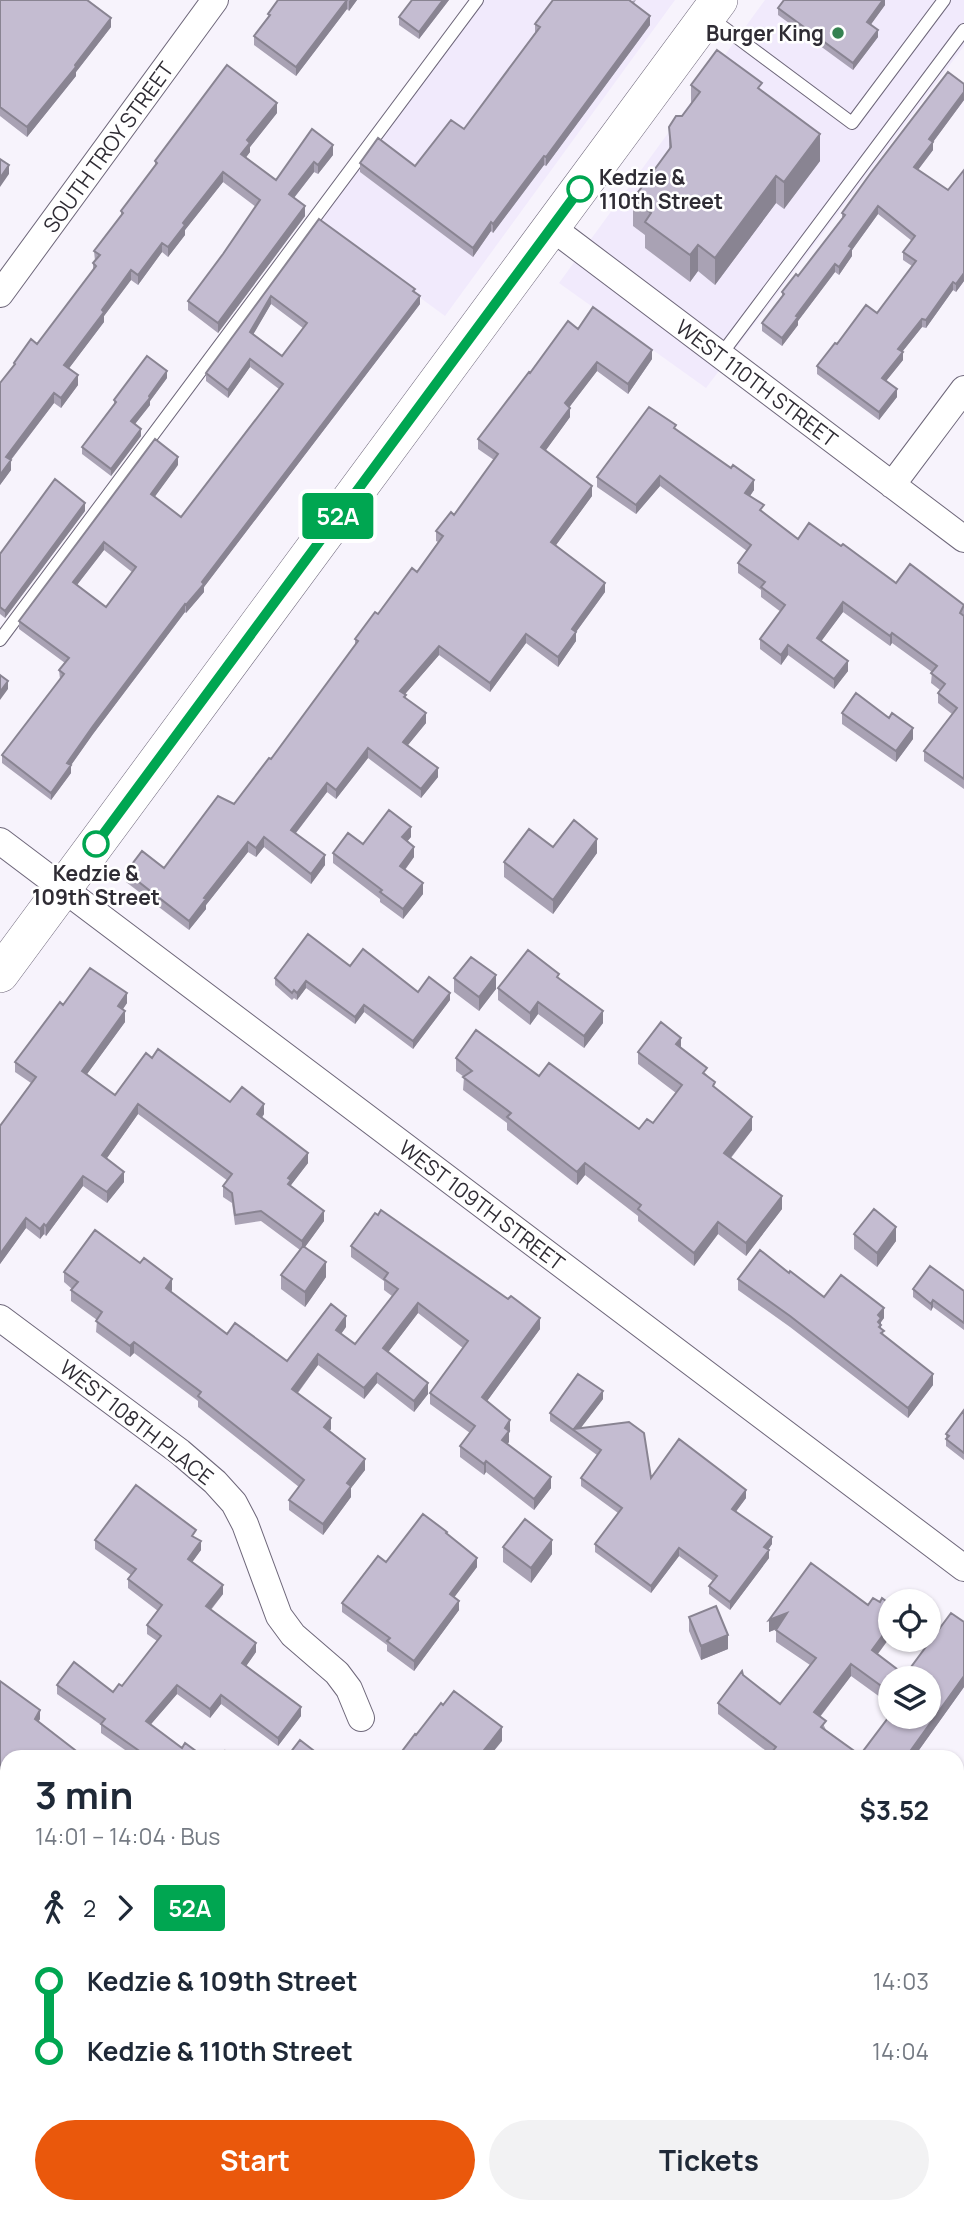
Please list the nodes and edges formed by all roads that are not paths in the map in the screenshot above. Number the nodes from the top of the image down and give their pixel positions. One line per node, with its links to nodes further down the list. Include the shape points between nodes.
1 (215, 0): 7 (street, SOUTH TROY STREET)
2 (477, 0): 12 (lane)
3 (940, 2): 4 (lane, via 852,123)
4 (713, 8): 6 (main road)
5 (964, 30): 8 (lane)
6 (551, 227): 8 (street, WEST 110TH STREET); 14 (main road)
7 (0, 294)
8 (720, 356): 10 (street, WEST 110TH STREET)
9 (964, 389): 10 (street)
10 (892, 485): 11 (street, WEST 110TH STREET)
11 (964, 539)
12 (0, 640)
13 (0, 841): 14 (street, WEST 109TH STREET)
14 (62, 888): 15 (main road); 17 (street, WEST 109TH STREET)
15 (0, 974)
16 (0, 1318): 18 (street, WEST 108TH PLACE, via 180,1452 228,1496 246,1524 279,1616 293,1635 337,1673)
17 (964, 1568)
18 (361, 1718)

